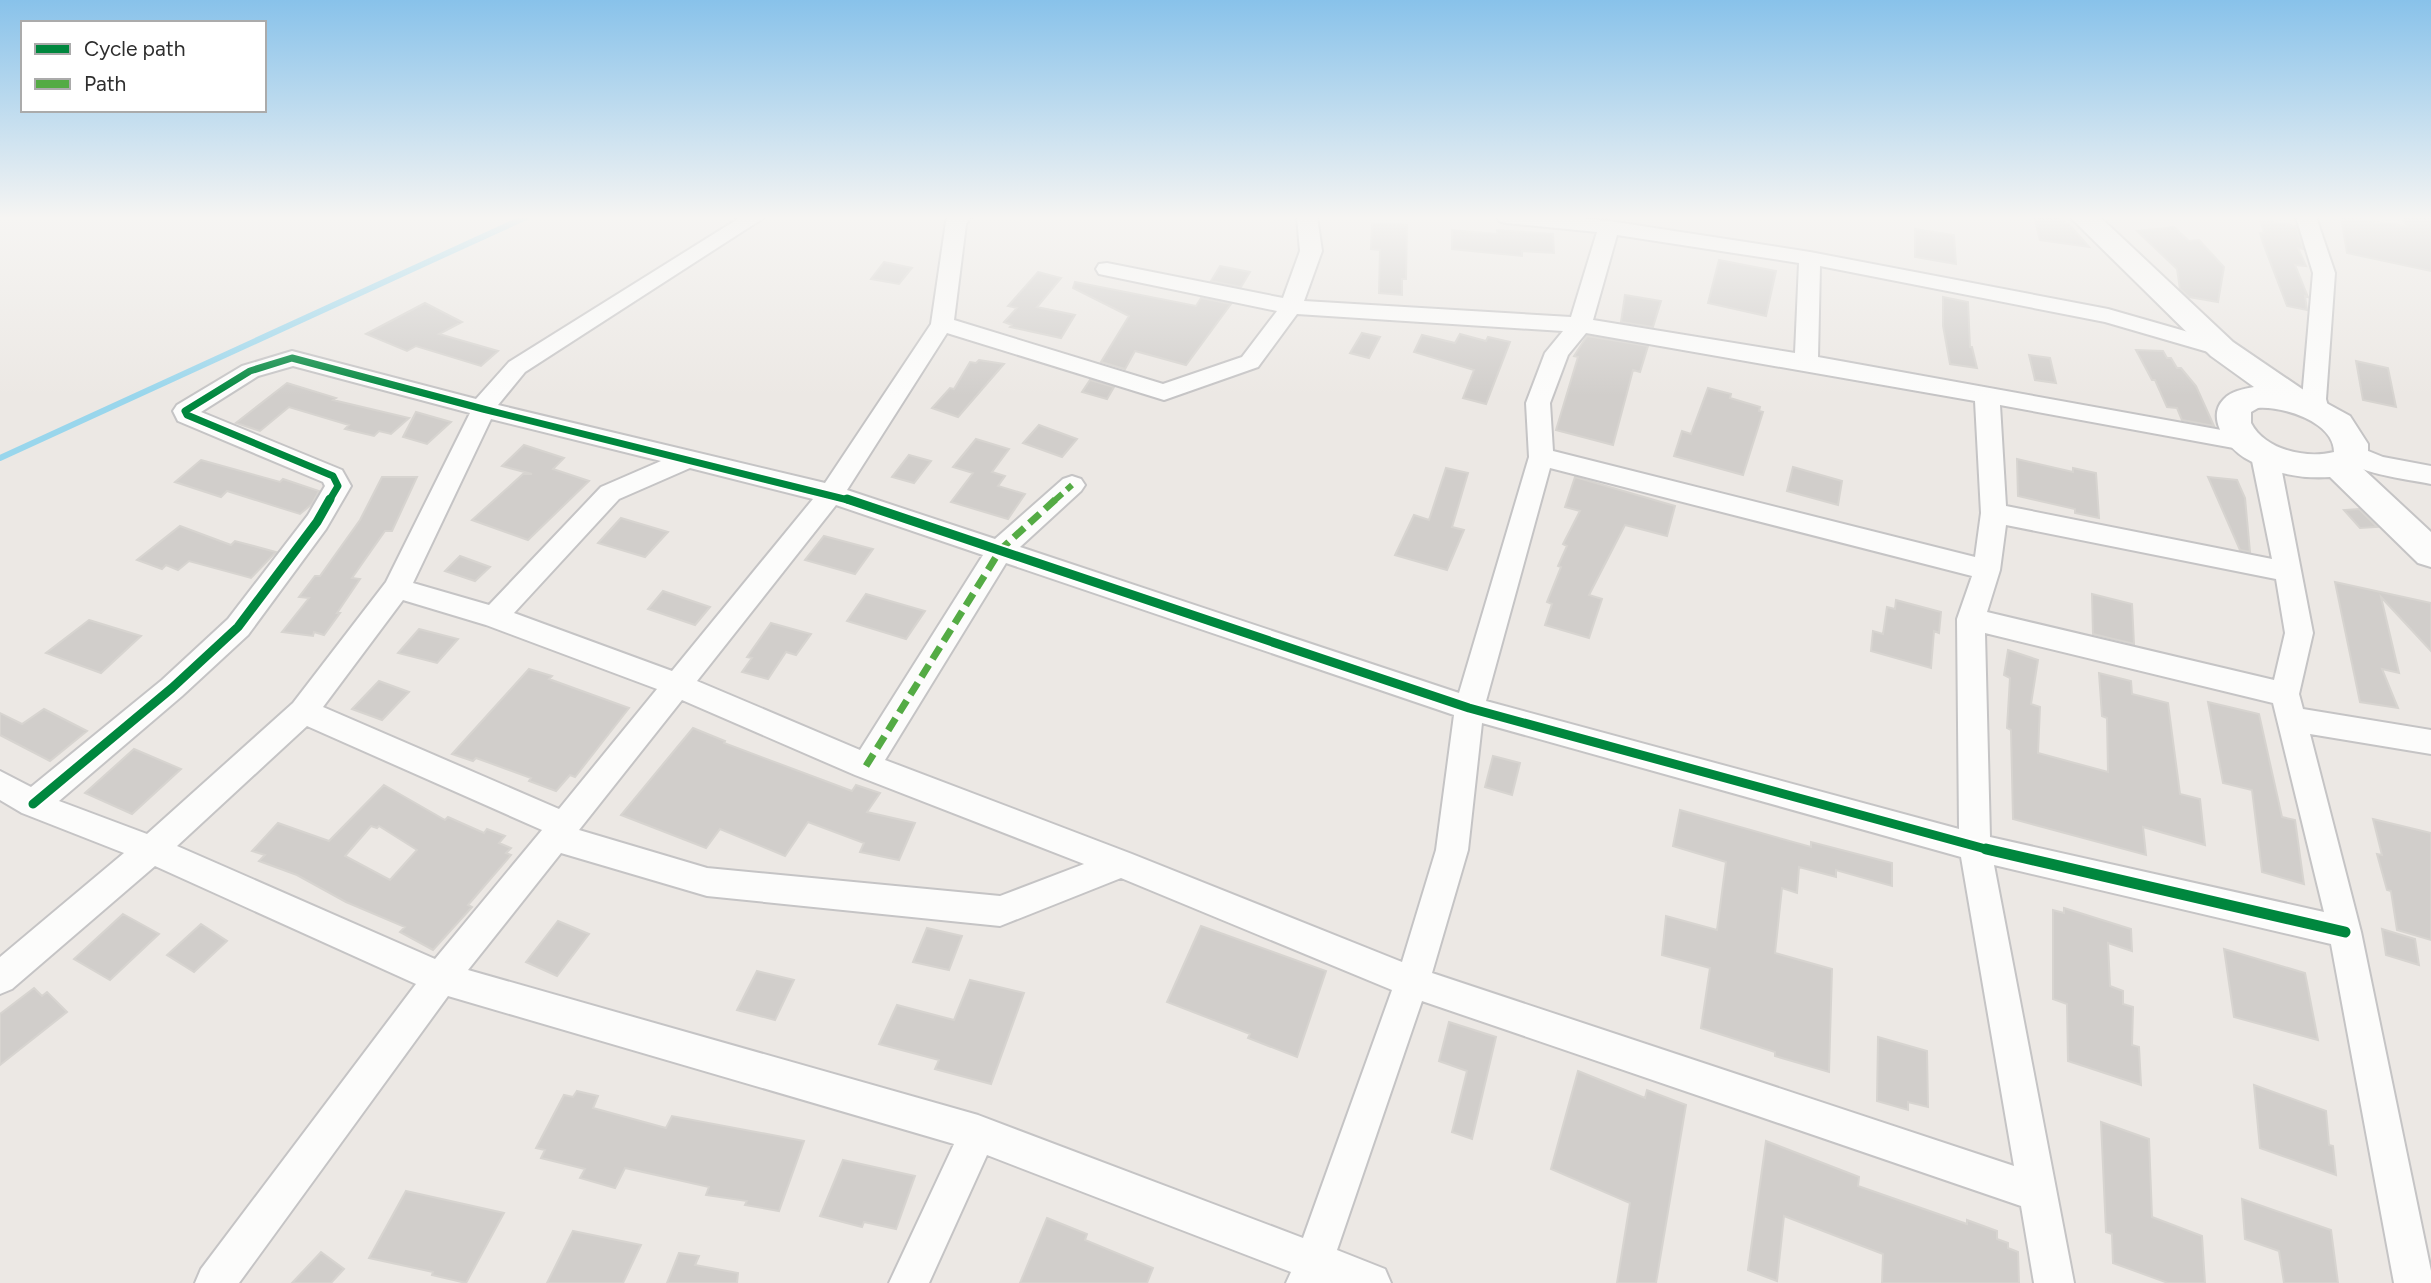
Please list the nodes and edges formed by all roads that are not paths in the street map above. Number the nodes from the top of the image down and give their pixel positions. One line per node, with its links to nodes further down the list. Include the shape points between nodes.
1 (660, 277): 17 (street, via 517,367)
2 (948, 277): 11 (street)
3 (1145, 277): 10 (street)
4 (1302, 277): 10 (street)
5 (1594, 277): 12 (street)
6 (1809, 277): 14 (street)
7 (1907, 277): 13 (street, via 2108,316)
8 (2147, 277): 13 (street)
9 (2324, 277): 16 (street, via 2314,398)
10 (1291, 307): 11 (street, via 1250,362 1164,392); 12 (street)
11 (942, 324): 25 (street)
12 (1580, 325): 14 (street); 20 (street, via 1557,353 1538,403)
13 (2222, 349): 16 (street); 18 (street)
14 (1806, 362): 15 (street)
15 (1987, 396): 19 (street); 26 (street)
16 (2306, 406): 18 (street, via 2252,397); 22 (street, via 2338,424 2346,434)
17 (483, 409): 21 (street); 31 (street); 41 (street, via 292,358 250,371 185,411 333,476 338,486 317,522 238,627)
18 (2232, 414): 19 (street, via 2239,433)
19 (2256, 447): 22 (street, via 2302,466 2325,468); 30 (street, via 2269,472)
20 (1541, 457): 29 (street); 36 (street)
21 (690, 458): 25 (street); 32 (street, via 610,493)
22 (2344, 459): 23 (street); 28 (street)
23 (2431, 475)
24 (1072, 485): 27 (street)
25 (831, 494): 27 (street); 34 (street)
26 (1994, 513): 29 (street); 30 (street)
27 (1001, 549): 36 (street); 39 (street)
28 (2431, 554)
29 (1987, 570): 33 (street)
30 (2288, 572): 35 (street, via 2299,633)
31 (397, 588): 32 (street); 37 (street)
32 (494, 617): 34 (street)
33 (1971, 619): 35 (street); 43 (street)
34 (677, 685): 39 (street); 42 (street)
35 (2289, 707): 38 (street); 46 (street)
36 (1469, 708): 43 (street); 49 (street, via 1452,850)
37 (303, 711): 42 (street); 44 (street)
38 (2431, 742)
39 (866, 766): 45 (street)
40 (0, 784): 41 (street)
41 (33, 804): 44 (street)
42 (559, 831): 45 (street, via 708,882 1000,911); 48 (street)
43 (1975, 847): 46 (street); 51 (street)
44 (151, 850): 47 (street); 48 (street)
45 (1121, 864): 49 (street)
46 (2345, 932): 57 (street)
47 (0, 978)
48 (441, 978): 50 (street); 53 (street)
49 (1412, 982): 51 (street); 52 (street)
50 (978, 1133): 52 (street); 54 (street)
51 (2038, 1193): 56 (street)
52 (1309, 1271): 55 (street)
53 (215, 1283)
54 (909, 1283)
55 (1371, 1283)
56 (2054, 1283)
57 (2414, 1283)

